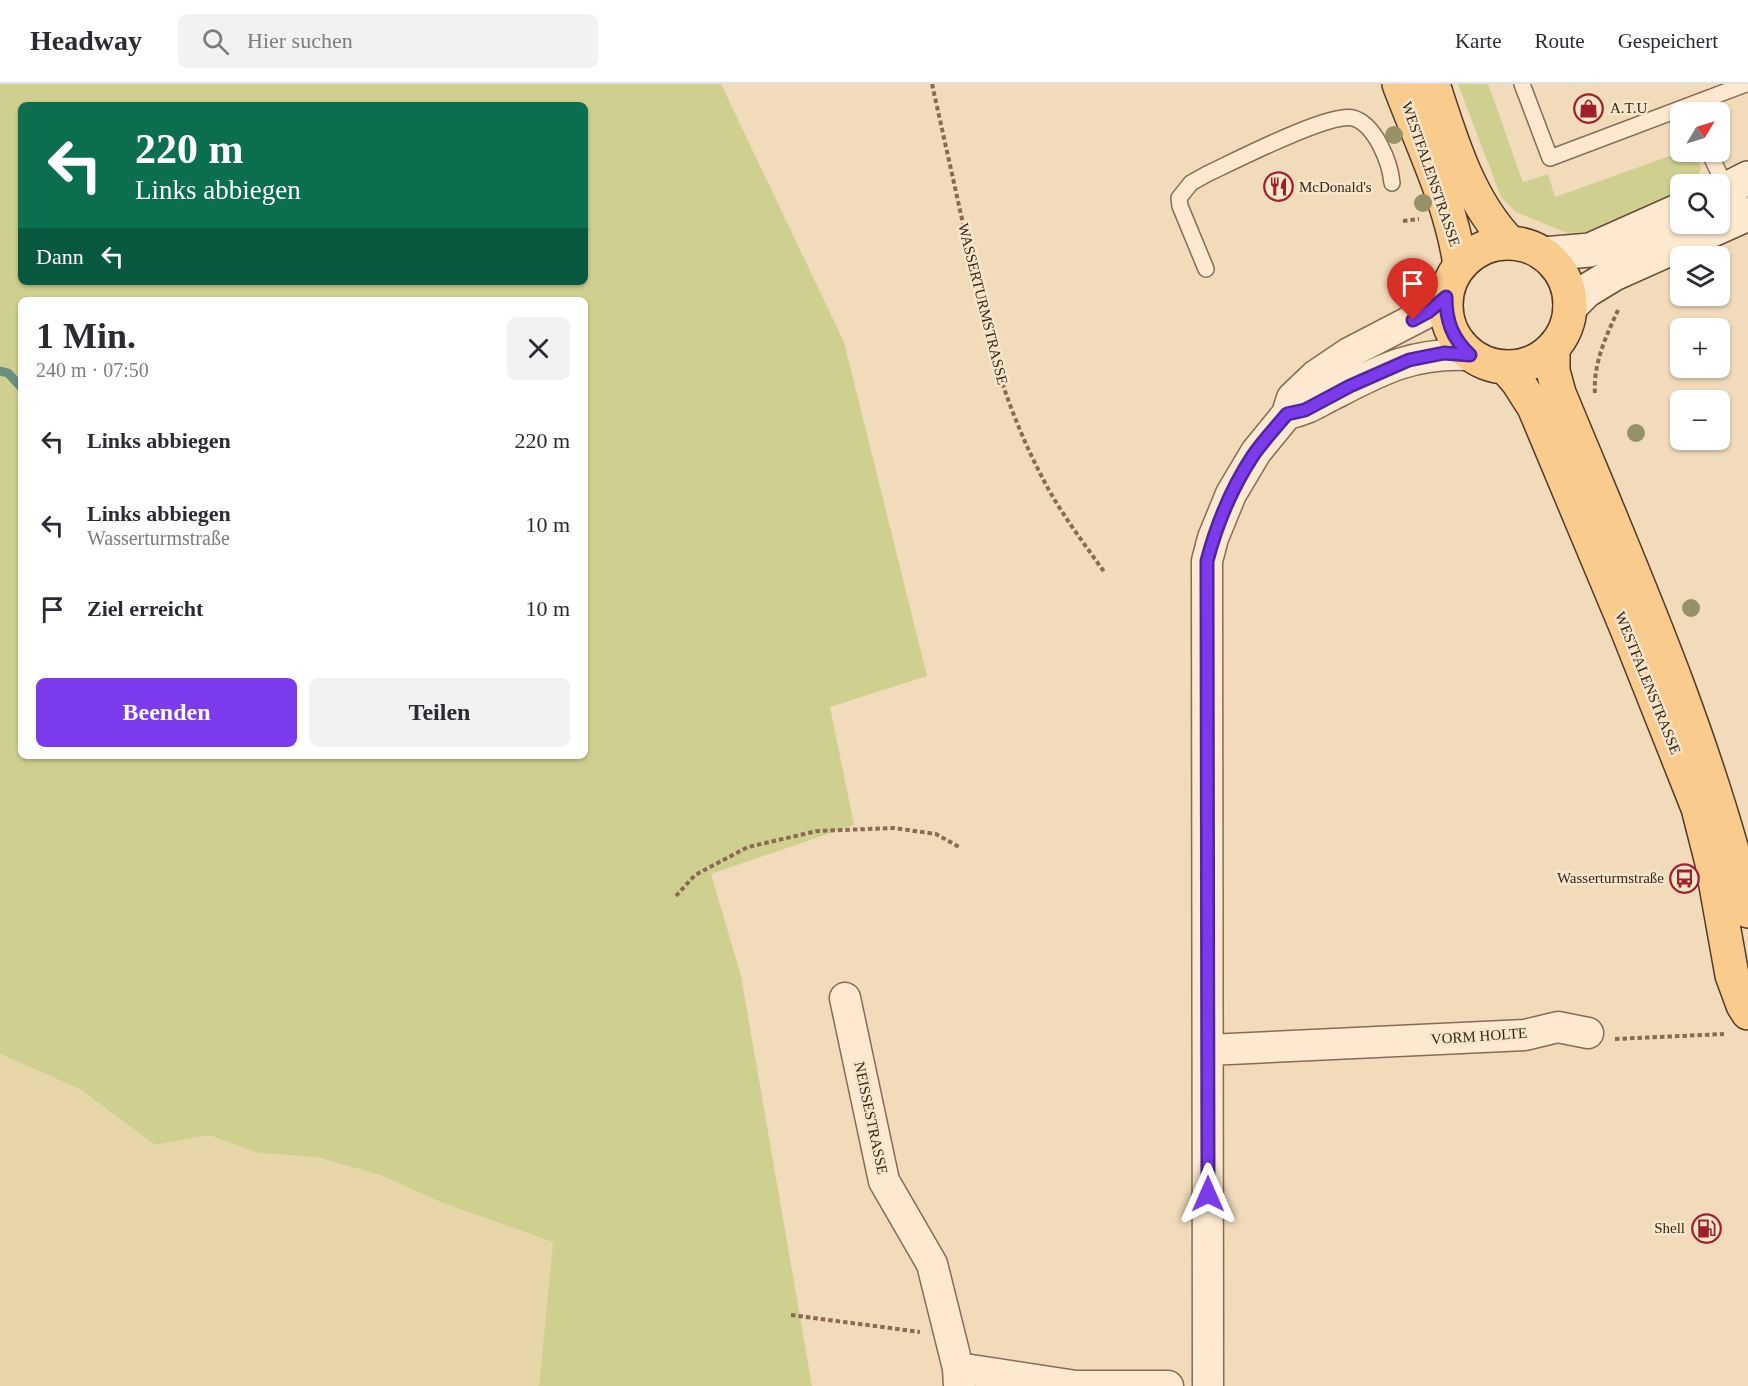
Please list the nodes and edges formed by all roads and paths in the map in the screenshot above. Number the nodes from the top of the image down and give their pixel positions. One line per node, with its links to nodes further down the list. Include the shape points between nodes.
1 (932, 84): 24 (path, WASSERTURMSTRASSE, via 986,327 1012,414 1043,479)
2 (1399, 84): 14 (main road, WESTFALENSTRASSE, via 1446,209)
3 (1433, 84): 12 (main road, WESTFALENSTRASSE, via 1476,197)
4 (1522, 84): 7 (lane, via 1550,158)
5 (1746, 84): 6 (lane)
6 (1707, 102)
7 (1670, 117)
8 (1715, 162): 10 (lane)
9 (1392, 183): 15 (lane, via 1391,169 1368,126 1353,118 1338,118 1314,126 1207,174 1191,183 1179,198)
10 (1736, 199): 17 (main road, via 1586,291)
11 (1670, 214): 13 (main road, via 1590,250)
12 (1510, 243): 13 (main road); 14 (main road, via 1486,247)
13 (1543, 254): 17 (main road, via 1563,277)
14 (1460, 265): 16 (main road)
15 (1206, 269)
16 (1446, 297): 20 (main road, via 1451,329); 23 (street, via 1428,312 1349,353 1315,376 1292,398)
17 (1570, 307): 19 (main road, via 1568,322)
18 (1620, 307): 22 (path, via 1596,369)
19 (1553, 348): 21 (main road, via 1523,366); 27 (main road, WESTFALENSTRASSE, via 1553,371 1559,393 1682,701 1717,797)
20 (1470, 355): 21 (main road); 23 (street, via 1444,353 1409,360 1305,410)
21 (1505, 368): 29 (main road, WESTFALENSTRASSE, via 1534,407 1698,808 1732,975 1743,1005)
22 (1595, 396)
23 (1287, 414): 31 (street, via 1256,452 1231,494 1207,561)
24 (1105, 573)
25 (959, 847): 26 (path, via 936,834 894,828 817,831 748,847 694,875)
26 (676, 896)
27 (1748, 911)
28 (845, 998): 33 (street, NEISSESTRASSE, via 884,1181 932,1264)
29 (1737, 1023): 30 (path, via 1609,1039)
30 (1588, 1033): 31 (street, VORM HOLTE, via 1558,1027 1525,1035)
31 (1208, 1050): 36 (street)
32 (791, 1315): 33 (path)
33 (950, 1336): 34 (street, NEISSESTRASSE)
34 (958, 1377): 35 (street, NEISSESTRASSE, via 1076,1386)
35 (1168, 1386)
36 (1208, 1386)

